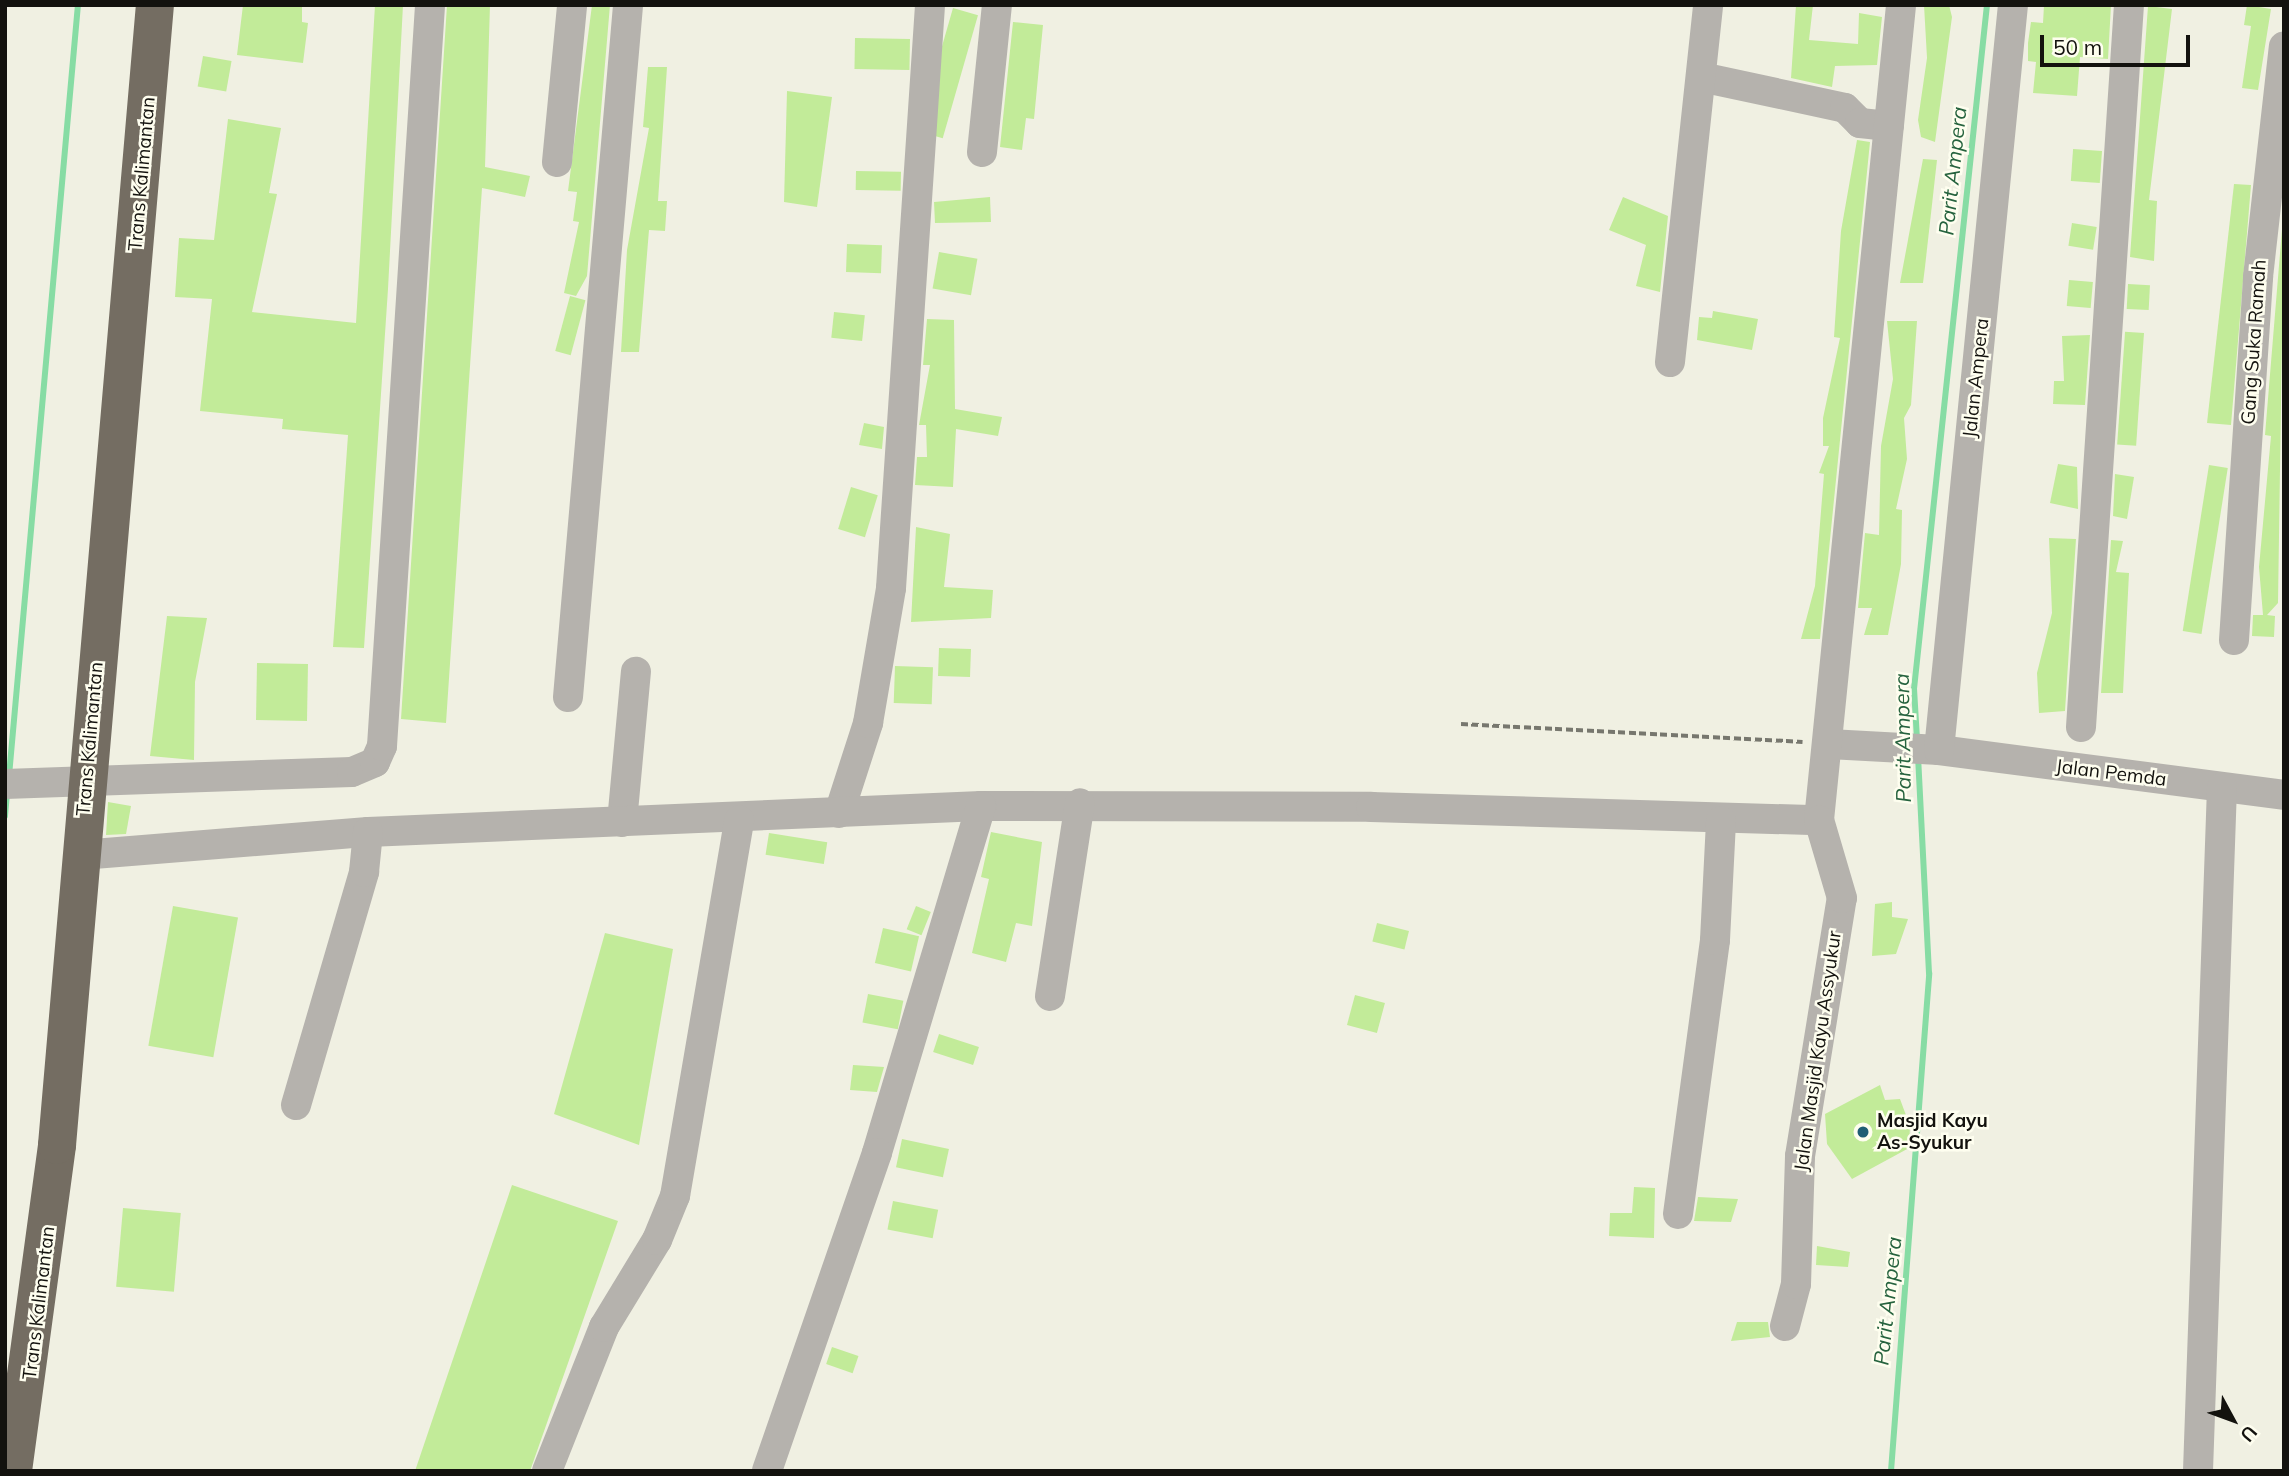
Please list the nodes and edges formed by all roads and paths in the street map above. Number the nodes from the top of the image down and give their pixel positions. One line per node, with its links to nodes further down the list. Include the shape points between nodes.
1 (155, 5): 24 (highway, Trans Kalimantan)
2 (429, 5): 24 (street, via 382,746 375,762 352,772)
3 (572, 5): 15 (street)
4 (628, 5): 19 (street)
5 (930, 5): 30 (street, via 891,588 869,723)
6 (997, 5): 14 (street)
7 (1708, 5): 12 (street)
8 (1901, 5): 13 (street)
9 (2013, 5): 23 (street, Jalan Ampera)
10 (2129, 5): 21 (street)
11 (2284, 46): 17 (street, Gang Suka Ramah, via 2258,277)
12 (1701, 77): 13 (street, via 1845,108 1860,123); 16 (street)
13 (1889, 126): 22 (street)
14 (982, 152)
15 (556, 162)
16 (1670, 362)
17 (2234, 640)
18 (636, 671): 34 (street)
19 (568, 697)
20 (1461, 724): 22 (path)
21 (2081, 726)
22 (1829, 744): 23 (street, Jalan Pemda); 32 (street)
23 (1929, 744): 26 (street, Jalan Pemda)
24 (86, 781): 25 (street); 36 (highway, Trans Kalimantan)
25 (12, 784)
26 (2222, 787): 27 (street, Jalan Pemda); 44 (street)
27 (2284, 795)
28 (1080, 803): 29 (street); 33 (street); 37 (street)
29 (981, 806): 30 (street); 43 (street, via 960,892 868,1180)
30 (839, 813): 31 (street)
31 (739, 820): 34 (street); 42 (street, via 675,1196 657,1240 604,1327)
32 (1819, 820): 33 (street); 40 (street, Jalan Masjid Kayu Assyukur, via 1842,898 1800,1156 1796,1284)
33 (1721, 821): 39 (street, via 1715,940)
34 (622, 822): 35 (street)
35 (368, 832): 36 (street); 38 (street, via 363,872)
36 (81, 855): 41 (highway, Trans Kalimantan, via 46,1255)
37 (1050, 996)
38 (296, 1105)
39 (1678, 1214)
40 (1785, 1326)
41 (13, 1471)
42 (547, 1471)
43 (767, 1471)
44 (2198, 1471)

